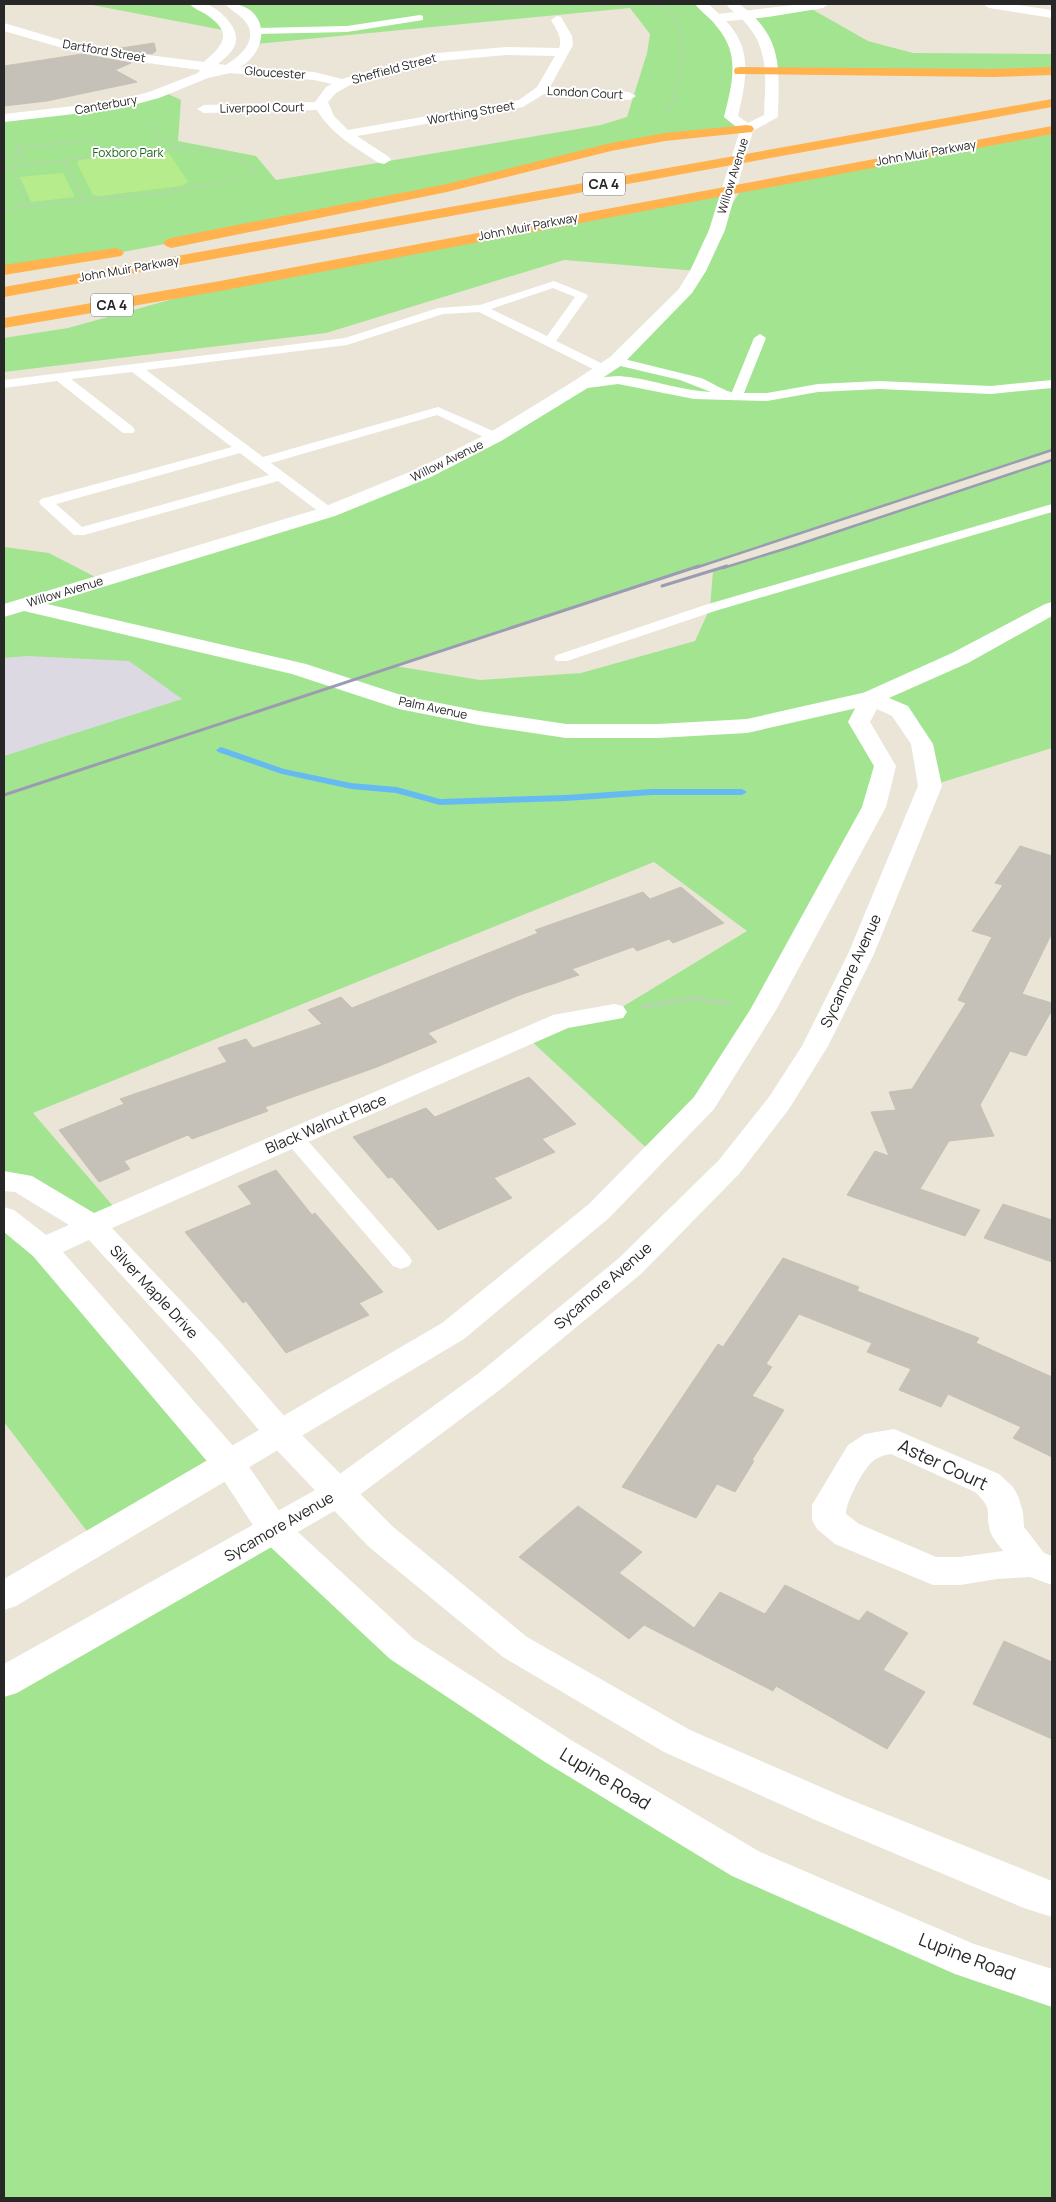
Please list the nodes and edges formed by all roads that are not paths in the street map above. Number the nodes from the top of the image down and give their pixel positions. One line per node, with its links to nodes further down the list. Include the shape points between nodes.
1 (196, 4): 18 (street, Canterbury, via 220,18 230,39 228,47)
2 (231, 4): 15 (street, via 248,16)
3 (702, 4): 11 (street, Willow Avenue)
4 (732, 4): 9 (street, Willow Avenue)
5 (823, 4): 9 (street)
6 (989, 4): 7 (street)
7 (1003, 6): 8 (street); 13 (street)
8 (1052, 14)
9 (745, 15): 11 (street); 21 (street, Willow Avenue, via 764,39 773,64)
10 (419, 18): 15 (lane, via 347,29)
11 (718, 18): 19 (street, Willow Avenue, via 735,46)
12 (557, 20): 16 (street, via 566,36 567,45)
13 (1038, 24)
14 (8, 30): 18 (street, Dartford Street, via 88,50)
15 (257, 31): 17 (street, via 256,44 251,52)
16 (563, 52): 22 (street, Sheffield Street, via 506,51 439,56); 23 (street, Worthing Street)
17 (230, 69): 18 (street, Gloucester); 22 (street, Gloucester, via 314,76)
18 (205, 70): 28 (street, Canterbury, via 154,96 118,105)
19 (740, 71): 21 (highway); 31 (street, Willow Avenue, via 731,118)
20 (1052, 71): 21 (highway)
21 (772, 72): 31 (street, Willow Avenue, via 771,117)
22 (343, 83): 26 (street, Sheffield Street, via 325,96)
23 (541, 90): 24 (street, London Court); 30 (street, Worthing Street, via 523,103 508,107)
24 (629, 96)
25 (1052, 103): 35 (highway, John Muir Parkway / CA 4)
26 (321, 106): 27 (street, Liverpool Court); 30 (street, via 329,120)
27 (204, 109)
28 (4, 118)
29 (1052, 130): 40 (highway, John Muir Parkway / CA 4, via 220,286)
30 (347, 134): 32 (street)
31 (746, 134): 33 (highway, via 665,137 611,147 447,188); 43 (street, Willow Avenue, via 717,230 698,271 684,293)
32 (384, 160)
33 (156, 245)
34 (127, 251): 36 (highway)
35 (155, 265): 37 (highway); 38 (highway, John Muir Parkway / CA 4)
36 (4, 270)
37 (4, 286)
38 (4, 292)
39 (481, 308): 42 (lane); 42 (lane, via 554,284 582,296); 44 (lane, via 442,311 347,342)
40 (4, 323)
41 (760, 338): 49 (lane, via 751,364)
42 (549, 342): 43 (lane)
43 (609, 365): 48 (street, Willow Avenue); 49 (lane, via 634,367 708,383)
44 (134, 368): 45 (lane); 52 (lane)
45 (60, 377): 46 (lane); 50 (lane)
46 (4, 384)
47 (1052, 384): 49 (lane, via 991,390 879,385 818,388 767,397)
48 (580, 385): 49 (lane, via 618,380 694,395); 51 (street, Willow Avenue)
49 (731, 395)
50 (128, 430)
51 (495, 438): 53 (lane, via 438,411); 56 (street, Willow Avenue, via 424,474)
52 (242, 448): 53 (lane); 54 (lane, via 46,502 79,532)
53 (261, 462): 54 (lane)
54 (280, 476): 56 (lane)
55 (1052, 508): 59 (lane, via 710,608)
56 (328, 512): 57 (street, Willow Avenue)
57 (10, 606): 60 (street, Palm Avenue, via 298,669 399,702 566,731 658,731 747,726)
58 (1052, 608): 60 (street, via 960,658)
59 (562, 658)
60 (871, 698): 68 (street, via 859,722 885,766 874,807 764,1010 704,1103 599,1211 454,1331); 70 (street, Sycamore Avenue, via 900,711 922,744 930,786 861,954 814,1046 779,1103 729,1167 630,1266 490,1381)
61 (614, 1012): 62 (street, Black Walnut Place, via 562,1021)
62 (294, 1138): 65 (street, Black Walnut Place); 67 (lane)
63 (4, 1181): 65 (street, Silver Maple Drive, via 22,1183)
64 (4, 1217): 66 (street)
65 (93, 1226): 66 (street, Black Walnut Place); 68 (street, Silver Maple Drive)
66 (43, 1249): 69 (street)
67 (401, 1262)
68 (282, 1434): 69 (street); 70 (street)
69 (229, 1464): 71 (street, Lupine Road); 73 (street)
70 (338, 1494): 71 (street, Sycamore Avenue); 75 (street, via 380,1536 515,1647 677,1741 833,1810)
71 (274, 1530): 74 (street, Sycamore Avenue); 76 (street, Lupine Road, via 402,1649 558,1751 746,1864 969,1961)
72 (1042, 1567): 72 (street, Aster Court, via 1007,1531 1001,1496 987,1483 894,1441 876,1443 859,1454 829,1505 829,1520 847,1534 933,1570 960,1571 997,1565)
73 (4, 1596)
74 (4, 1682)
75 (1052, 1899)
76 (1052, 1988)

